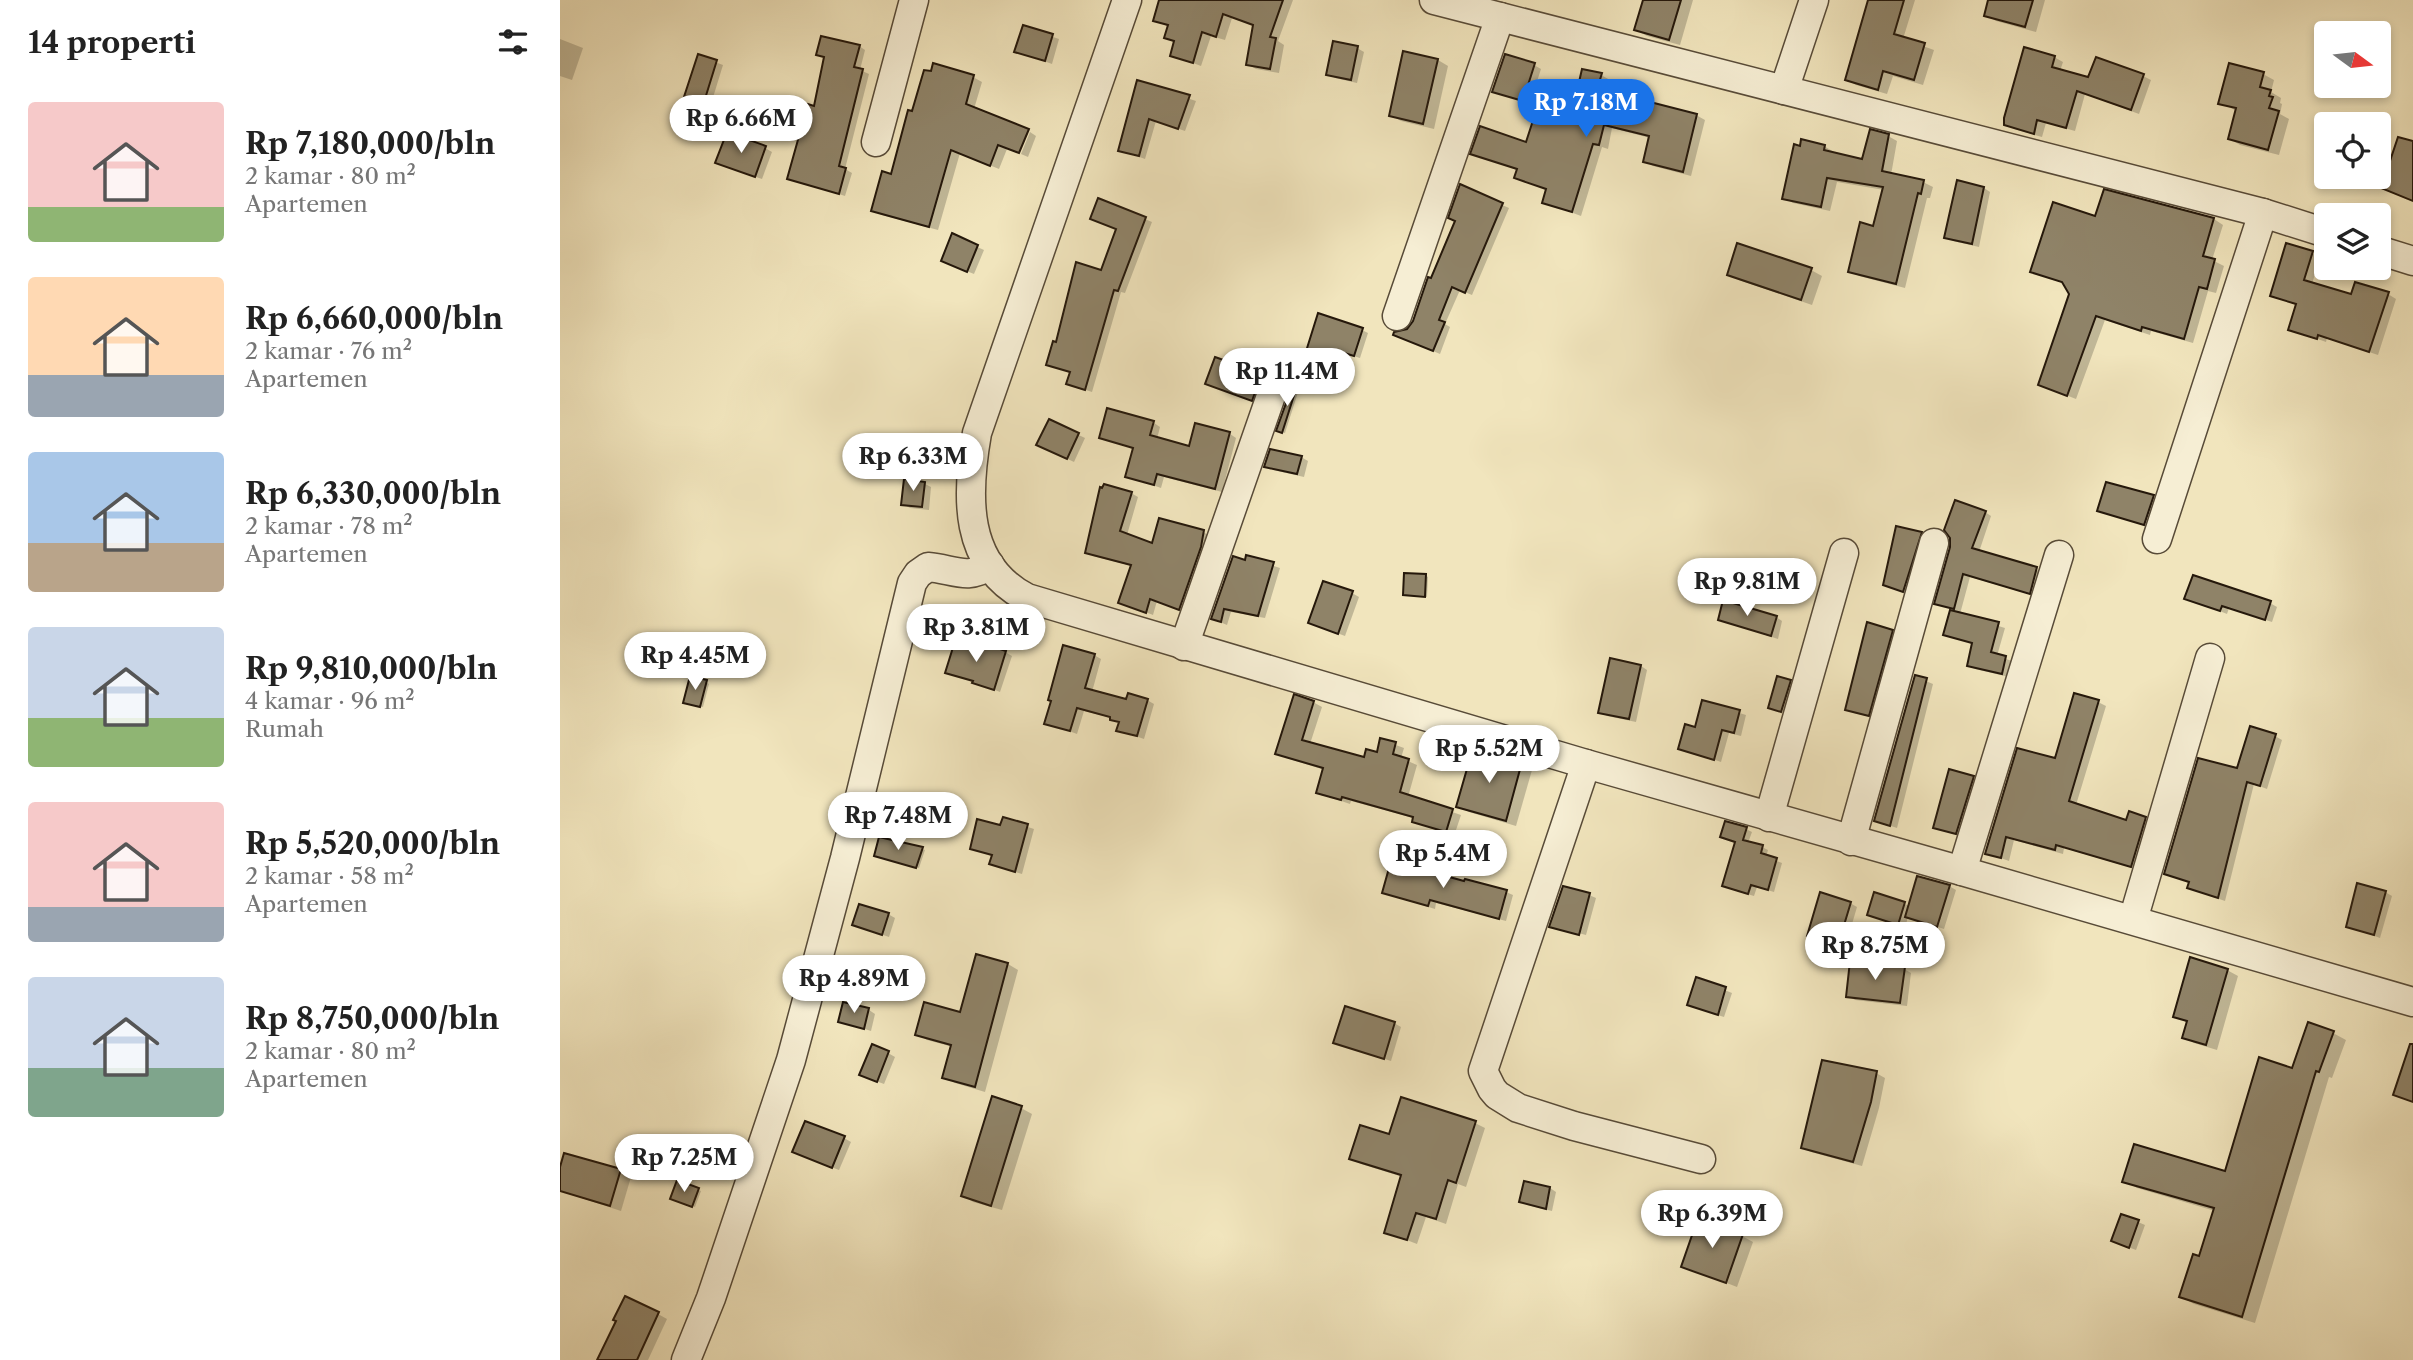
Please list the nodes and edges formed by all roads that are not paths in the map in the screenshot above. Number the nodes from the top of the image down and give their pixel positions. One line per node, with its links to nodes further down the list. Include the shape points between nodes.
1 (915, 0): 7 (street)
2 (1127, 0): 18 (street, via 977,433 970,506 979,544)
3 (1434, 0): 5 (street)
4 (1814, 0): 6 (street)
5 (1500, 17): 6 (street); 12 (street)
6 (1784, 90): 8 (street)
7 (876, 142)
8 (2263, 213): 9 (street); 14 (street)
9 (2314, 229)
10 (2391, 254): 11 (street)
11 (2413, 261)
12 (1397, 316)
13 (1273, 390): 19 (street)
14 (2157, 539)
15 (1934, 543): 23 (street)
16 (1844, 553): 22 (street)
17 (2059, 555): 24 (street)
18 (977, 569): 19 (street, via 1027,598); 28 (street, via 928,567 912,583 791,1060 712,1298)
19 (1184, 646): 21 (street)
20 (2210, 658): 25 (street)
21 (1586, 764): 22 (street); 27 (street, via 1483,1071 1497,1095 1518,1108)
22 (1769, 817): 23 (street)
23 (1851, 841): 24 (street)
24 (1962, 871): 25 (street)
25 (2133, 920): 26 (street)
26 (2413, 1002)
27 (1701, 1159)
28 (686, 1360)

